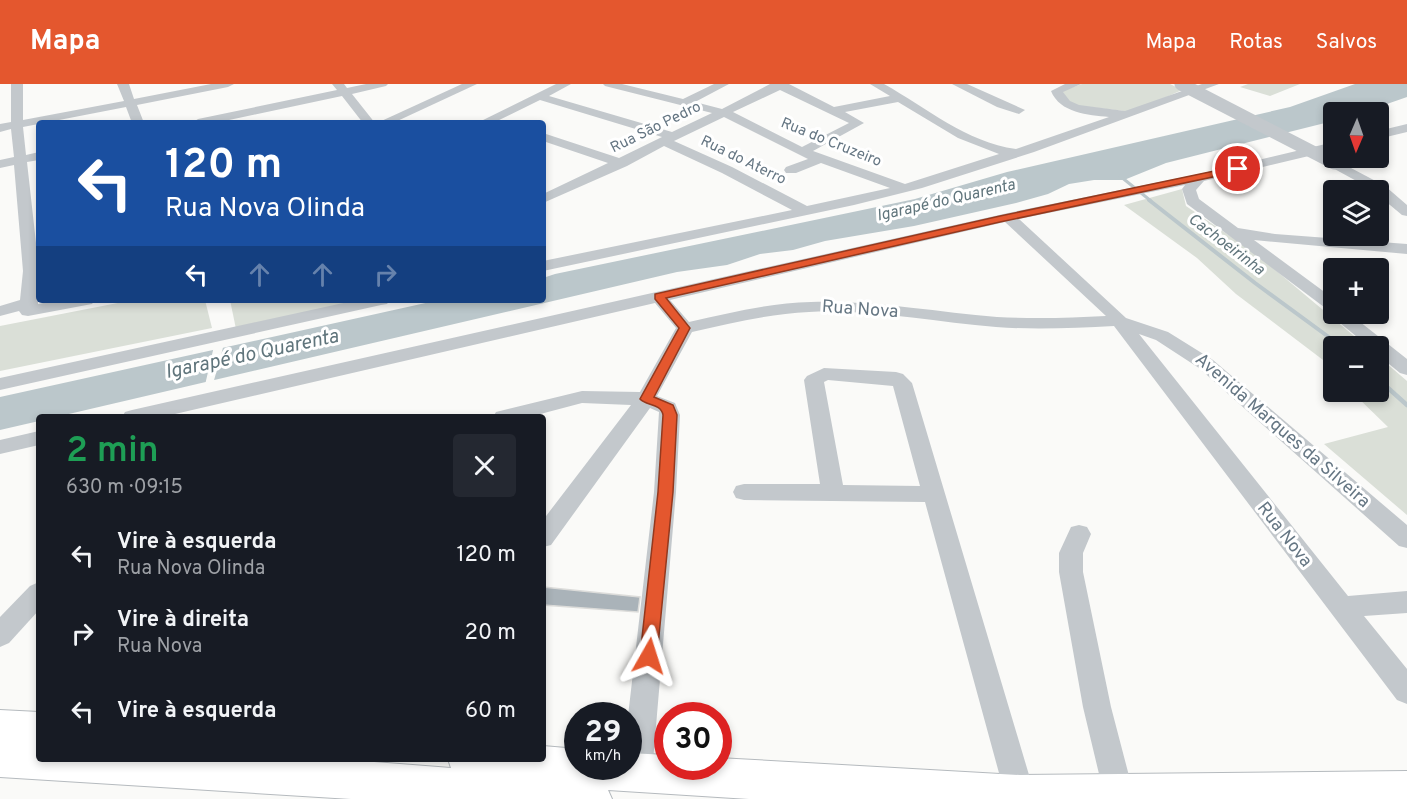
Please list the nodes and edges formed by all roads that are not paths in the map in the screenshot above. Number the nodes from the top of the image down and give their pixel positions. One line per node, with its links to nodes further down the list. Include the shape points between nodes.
1 (123, 84): 21 (street)
2 (381, 84): 15 (street)
3 (441, 84): 16 (street)
4 (471, 84): 16 (street)
5 (565, 84): 17 (street)
6 (609, 84): 20 (street, Rua do Cruzeiro)
7 (723, 84): 20 (street)
8 (780, 84): 23 (street); 24 (street, Rua São Pedro)
9 (876, 84): 19 (street)
10 (958, 84): 22 (street)
11 (1075, 84): 25 (street, via 1057,91 1064,103 1086,110)
12 (1181, 84): 52 (street, bridge, via 1380,189)
13 (1213, 84): 25 (street)
14 (15, 85): 33 (street)
15 (341, 88): 18 (street); 29 (street)
16 (450, 93): 30 (street)
17 (538, 96): 31 (street); 38 (street, Rua do Aterro)
18 (235, 98): 21 (street); 28 (street)
19 (899, 98): 23 (street); 41 (street, via 947,127 1002,152)
20 (686, 102): 24 (street, Rua do Cruzeiro)
21 (131, 103): 26 (street); 27 (street)
22 (1019, 110)
23 (832, 111): 40 (street, via 854,119 858,125)
24 (725, 113): 38 (street, Rua São Pedro); 40 (street, Rua do Cruzeiro)
25 (1128, 114): 41 (street)
26 (43, 120)
27 (137, 120)
28 (202, 120)
29 (367, 120)
30 (390, 120)
31 (494, 120)
32 (36, 121): 33 (street)
33 (17, 125): 34 (street); 44 (street)
34 (0, 128)
35 (1407, 128): 36 (street)
36 (1389, 132)
37 (546, 138): 45 (street)
38 (670, 140): 45 (street, Rua São Pedro); 51 (street, Rua do Aterro)
39 (1323, 149): 48 (street)
40 (802, 152): 43 (street, Rua do Cruzeiro)
41 (1018, 153): 49 (street)
42 (36, 157): 44 (street)
43 (819, 159): 47 (street); 49 (street, Rua do Cruzeiro)
44 (21, 160): 46 (street); 59 (street)
45 (622, 163): 50 (street, Rua São Pedro)
46 (0, 164)
47 (791, 170)
48 (1199, 178): 53 (street); 54 (street, via 1189,189 1192,201)
49 (905, 188): 51 (street)
50 (546, 198)
51 (805, 211): 58 (street)
52 (1407, 212)
53 (1008, 217): 60 (street); 66 (street, Rua Nova, via 1104,303)
54 (1234, 232): 55 (street); 56 (street)
55 (1275, 239): 56 (street); 57 (street)
56 (1257, 249): 61 (street)
57 (1407, 249)
58 (546, 265)
59 (35, 270): 62 (street)
60 (659, 297): 68 (street); 72 (street)
61 (1323, 300)
62 (30, 303): 63 (street, via 28,311 33,312); 65 (street)
63 (73, 303)
64 (367, 303): 70 (street)
65 (0, 311)
66 (1118, 321): 68 (street, Rua Nova, via 997,322 808,307); 81 (street, Avenida Marques da Silveira, via 1162,336 1206,364); 84 (street, Rua Nova)
67 (1352, 324): 69 (street)
68 (685, 328): 71 (street)
69 (1407, 369)
70 (0, 384)
71 (646, 399): 73 (street, via 582,398); 79 (street); 87 (street, via 663,404 670,415)
72 (145, 414)
73 (515, 414)
74 (36, 439): 75 (street)
75 (0, 447)
76 (744, 492): 77 (street)
77 (833, 493): 78 (street); 78 (street, via 813,386 817,376 824,374 890,376 900,381)
78 (933, 494): 98 (street)
79 (546, 534)
80 (1079, 534): 99 (street, via 1071,552 1071,572)
81 (1407, 539)
82 (36, 596): 85 (street)
83 (1407, 602): 84 (street)
84 (1340, 606): 86 (street, Rua Nova)
85 (0, 636)
86 (1407, 691)
87 (642, 723)
88 (0, 728): 89 (main road)
89 (36, 730)
90 (0, 758): 91 (main road)
91 (36, 761)
92 (46, 762): 96 (main road)
93 (503, 762): 94 (main road)
94 (564, 767)
95 (642, 773): 98 (main road)
96 (371, 790): 100 (main road)
97 (1407, 791): 99 (main road)
98 (1020, 795): 99 (main road)
99 (1119, 795)
100 (591, 799)

